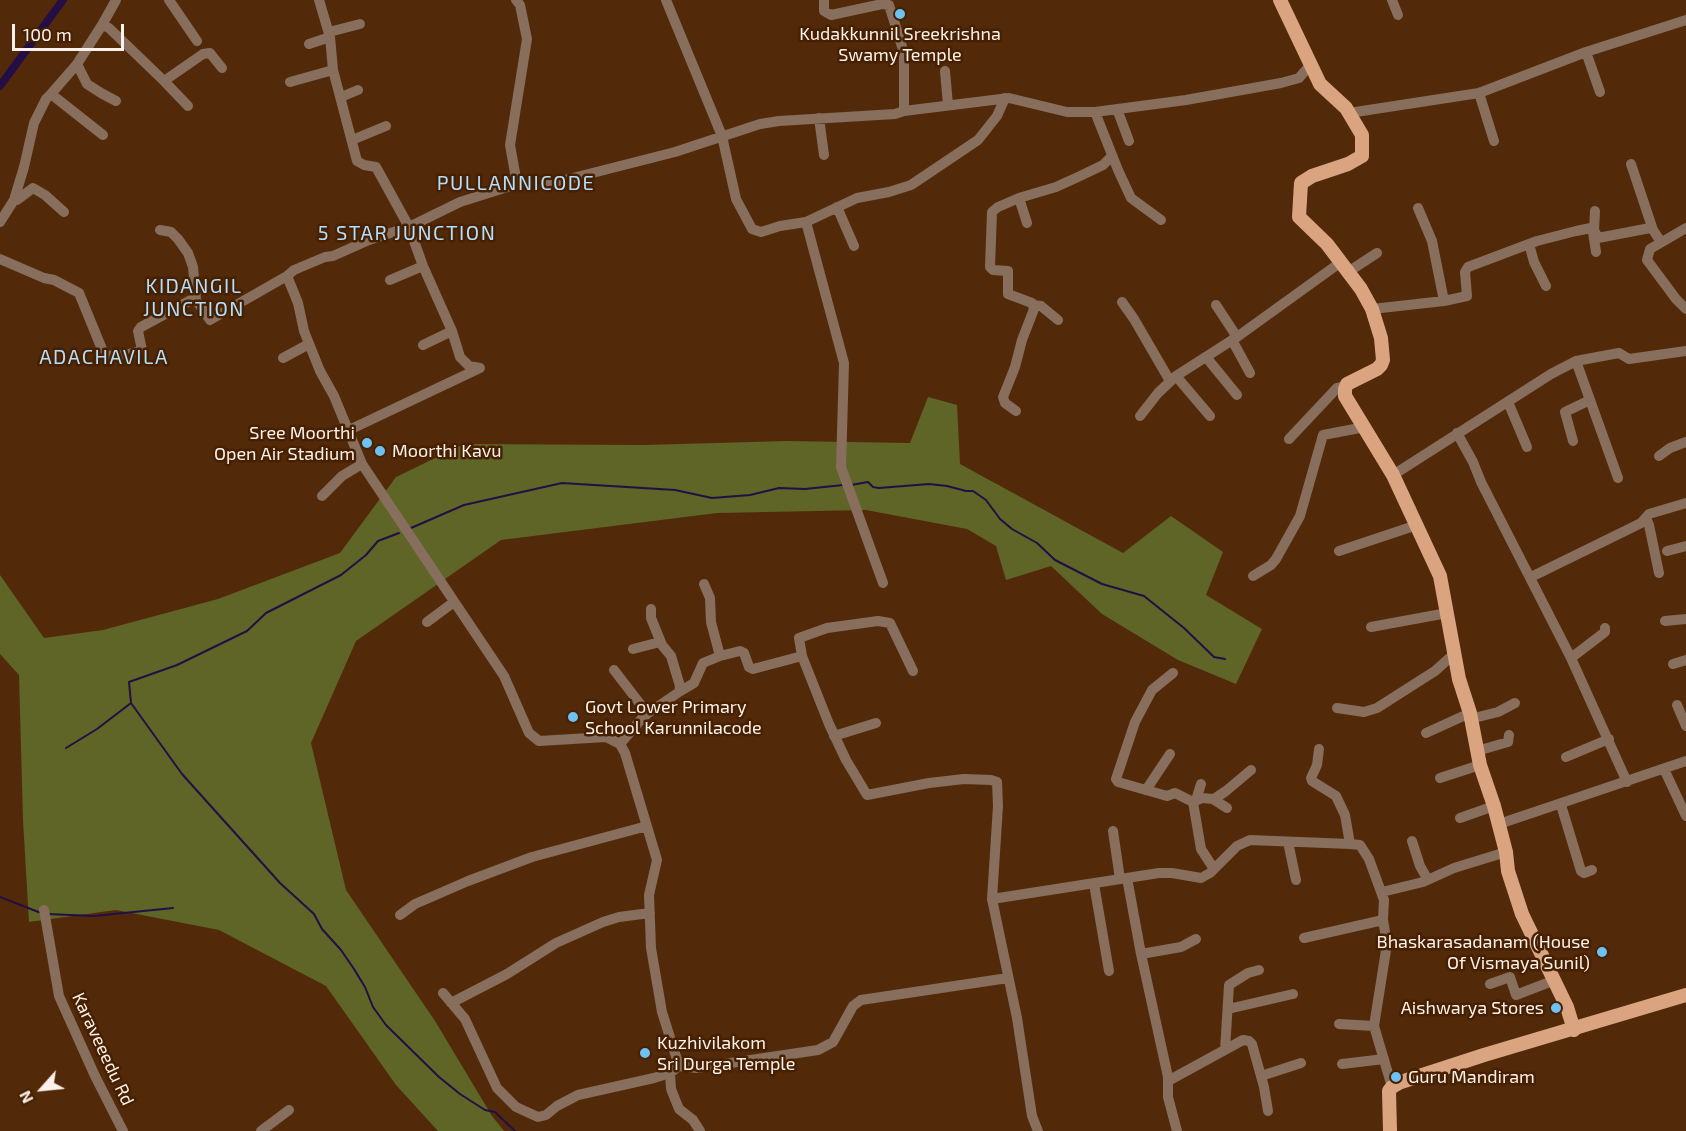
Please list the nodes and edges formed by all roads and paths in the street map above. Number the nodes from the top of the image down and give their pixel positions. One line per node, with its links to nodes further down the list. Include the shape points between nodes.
1 (116, 0): 12 (street)
2 (169, 0): 14 (street)
3 (319, 0): 13 (street)
4 (516, 0): 47 (street, via 527,39 510,145)
5 (666, 0): 40 (street)
6 (824, 0): 34 (street, via 824,11 831,15 889,5 904,53)
7 (1280, 0): 18 (main road)
8 (1392, 0): 9 (street)
9 (1398, 15)
10 (1686, 20): 16 (street)
11 (360, 24): 13 (street)
12 (102, 25): 17 (street); 22 (street)
13 (329, 35): 15 (street); 20 (street)
14 (196, 41)
15 (309, 44)
16 (1586, 52): 25 (street); 26 (street)
17 (77, 64): 27 (street); 30 (street, via 87,84)
18 (1311, 64): 33 (street, via 1299,78 1281,83); 36 (main road, via 1320,84)
19 (222, 68): 22 (street, via 210,53 203,54)
20 (333, 70): 23 (street); 28 (street)
21 (945, 71): 31 (street)
22 (164, 81): 32 (street)
23 (290, 82)
24 (358, 90): 28 (street)
25 (1600, 92)
26 (1479, 93): 36 (street); 43 (street)
27 (51, 94): 39 (street); 49 (street, via 34,123)
28 (341, 97): 41 (street)
29 (1005, 98): 31 (street); 35 (street, via 1067,112); 50 (street, via 997,116 978,140 933,170 910,184)
30 (116, 100)
31 (948, 105): 34 (street)
32 (188, 106)
33 (1117, 109): 35 (street); 42 (street)
34 (904, 111): 37 (street)
35 (1095, 112): 45 (street)
36 (1349, 113): 70 (main road, via 1362,135 1362,156 1301,183 1299,217)
37 (819, 118): 40 (street, via 760,124); 44 (street)
38 (386, 126): 41 (street)
39 (104, 135)
40 (722, 136): 47 (street, via 568,179); 56 (street, via 736,199 752,229 761,232)
41 (352, 140): 58 (street, via 357,160 376,167)
42 (1129, 141)
43 (1494, 141)
44 (824, 155)
45 (1112, 156): 48 (street, via 1103,165 1056,187); 54 (street, via 1131,198)
46 (1631, 164): 62 (street)
47 (517, 184): 58 (street, via 460,201)
48 (1019, 198): 57 (street); 77 (street, via 992,212 989,264 993,270 1008,272 1008,294)
49 (14, 200): 53 (street, via 33,188); 55 (street)
50 (837, 207): 56 (street); 65 (street)
51 (1418, 208): 75 (street, via 1432,241)
52 (1595, 211): 61 (street)
53 (64, 212)
54 (1161, 220)
55 (0, 222)
56 (806, 222): 121 (street, via 844,363 841,467)
57 (1027, 223)
58 (409, 227): 69 (street); 71 (street, via 325,257)
59 (1686, 228): 63 (street)
60 (160, 230): 74 (street, via 171,232 188,253)
61 (1593, 230): 62 (street, via 1598,238); 64 (street); 66 (street)
62 (1653, 230): 63 (street)
63 (1661, 242): 80 (street, via 1650,249 1647,260)
64 (1529, 244): 73 (street); 75 (street, via 1467,267 1467,296)
65 (854, 246)
66 (1596, 252)
67 (1377, 254): 70 (street)
68 (0, 259): 74 (street, via 79,293 107,356 142,350 138,331 141,327)
69 (423, 266): 72 (street); 82 (street)
70 (1345, 267): 79 (main road); 83 (street)
71 (287, 276): 74 (street, via 210,320); 84 (street)
72 (390, 280)
73 (1546, 286)
74 (196, 300)
75 (1444, 301): 79 (street)
76 (1122, 302): 91 (street)
77 (1033, 304): 81 (street); 96 (street, via 1002,397)
78 (1216, 305): 83 (street)
79 (1372, 309): 92 (main road, via 1383,360 1377,369 1347,384)
80 (1686, 309)
81 (1058, 320)
82 (452, 331): 85 (street); 100 (street, via 460,357 480,368)
83 (1235, 339): 87 (street); 90 (street)
84 (309, 344): 88 (street); 100 (street)
85 (423, 345)
86 (1686, 351): 89 (street, via 1629,358 1619,352)
87 (1206, 357): 91 (street); 93 (street)
88 (284, 358)
89 (1576, 361): 94 (street); 95 (street)
90 (1250, 373)
91 (1173, 379): 97 (street); 98 (street)
92 (1345, 389): 99 (main road); 102 (street, via 1337,388)
93 (1237, 395)
94 (1590, 400): 103 (street, via 1565,412); 109 (street)
95 (1508, 402): 101 (street); 105 (street)
96 (1016, 411)
97 (1140, 416)
98 (1210, 416)
99 (1365, 427): 108 (main road); 118 (street, via 1323,435 1300,516 1276,559)
100 (347, 431): 107 (street)
101 (1457, 433): 108 (street); 119 (street)
102 (1289, 439)
103 (1573, 441)
104 (1686, 442): 106 (street)
105 (1527, 447)
106 (1659, 456)
107 (362, 464): 110 (street, via 342,476); 122 (street)
108 (1393, 475): 113 (main road)
109 (1618, 478)
110 (322, 496)
111 (1686, 503): 112 (street)
112 (1646, 518): 117 (street); 119 (street)
113 (1417, 525): 115 (street); 124 (main road, via 1440,576)
114 (1686, 546): 116 (street)
115 (1339, 551)
116 (1667, 551)
117 (1659, 573)
118 (1253, 576)
119 (1531, 577): 135 (street)
120 (704, 584): 133 (street)
121 (883, 584)
122 (454, 602): 127 (street); 153 (street, via 504,676 529,733 539,741 606,737)
123 (651, 609): 130 (street)
124 (1446, 613): 128 (street); 132 (main road)
125 (1686, 619): 126 (street)
126 (1665, 621)
127 (427, 622)
128 (1371, 627)
129 (1605, 628): 135 (street)
130 (660, 642): 131 (street); 141 (street, via 671,656)
131 (633, 649)
132 (1455, 653): 144 (street, via 1435,671 1377,708 1364,712); 146 (main road)
133 (720, 656): 134 (street, via 740,651 753,669); 141 (street, via 703,663 694,683)
134 (802, 657): 139 (street, via 799,638 808,633 878,621 890,624); 151 (street)
135 (1571, 658): 152 (street)
136 (1686, 660): 137 (street)
137 (1673, 664)
138 (614, 670): 145 (street)
139 (913, 671)
140 (1173, 673): 165 (street, via 1152,690 1116,777 1119,782)
141 (679, 692): 145 (street)
142 (1515, 703): 146 (street, via 1498,712)
143 (1677, 705): 148 (street)
144 (1337, 708)
145 (646, 715): 153 (street)
146 (1470, 716): 149 (street); 155 (main road)
147 (876, 723): 151 (street)
148 (1686, 726)
149 (1426, 733)
150 (1509, 735): 155 (street, via 1508,742)
151 (834, 736): 187 (street, via 867,795 964,779 997,782)
152 (1609, 740): 157 (street); 163 (street)
153 (620, 744): 174 (street)
154 (1319, 749): 178 (street, via 1311,778 1336,796 1345,815)
155 (1478, 751): 159 (main road)
156 (1170, 754): 165 (street)
157 (1566, 757)
158 (1686, 761): 160 (street)
159 (1480, 765): 162 (street); 169 (main road)
160 (1664, 769): 163 (street); 171 (street)
161 (1251, 770): 166 (street)
162 (1440, 778)
163 (1627, 782): 168 (street)
164 (1201, 784): 167 (street)
165 (1146, 790): 167 (street, via 1167,796 1175,793)
166 (1214, 799): 167 (street); 170 (street)
167 (1194, 801): 180 (street, via 1202,849)
168 (1561, 805): 173 (street); 181 (street, via 1581,871)
169 (1494, 807): 172 (street); 173 (main road)
170 (1227, 808)
171 (1686, 816)
172 (1460, 818)
173 (1499, 824): 179 (main road)
174 (647, 826): 189 (street, via 657,860 649,895); 190 (street, via 532,857 415,904)
175 (1113, 831): 182 (street)
176 (1412, 841): 184 (street)
177 (1288, 842): 178 (street); 180 (street, via 1250,840 1237,846); 183 (street)
178 (1350, 844): 186 (street, via 1360,845)
179 (1506, 852): 184 (street); 198 (main road, via 1522,914)
180 (1214, 869): 182 (street, via 1198,878 1172,873)
181 (1592, 870)
182 (1124, 879): 185 (street); 194 (street)
183 (1296, 880)
184 (1428, 880): 186 (street)
185 (1094, 885): 187 (street); 196 (street)
186 (1382, 892): 191 (street)
187 (992, 899): 197 (street)
188 (44, 910): 218 (street, Karaveeedu Rd, via 59,996)
189 (650, 913): 203 (street, via 603,922 556,943); 212 (street, via 651,948)
190 (400, 915)
191 (1383, 920): 192 (street); 206 (street, via 1387,944)
192 (1304, 938)
193 (1196, 939): 194 (street, via 1181,947)
194 (1141, 954): 214 (street)
195 (1258, 970): 204 (street, via 1229,985)
196 (1109, 971)
197 (1008, 978): 212 (street, via 861,1000 853,1006 833,1042 818,1050); 221 (street, via 1032,1116)
198 (1555, 980): 199 (street, via 1516,995 1510,977); 207 (main road)
199 (1490, 984)
200 (443, 993): 203 (street)
201 (1293, 994): 204 (street)
202 (1686, 995): 207 (main road)
203 (451, 1003): 212 (street, via 465,1019 498,1088 516,1107 538,1117 578,1095)
204 (1228, 1009): 208 (street)
205 (1339, 1024): 206 (street)
206 (1374, 1026): 209 (street)
207 (1574, 1030): 215 (main road, via 1484,1054)
208 (1225, 1050): 213 (street, via 1243,1040 1249,1041); 214 (street)
209 (1384, 1059): 211 (street); 215 (street)
210 (1301, 1063): 213 (street)
211 (1342, 1064)
212 (674, 1069): 220 (street, via 671,1089 680,1109)
213 (1261, 1076): 217 (street)
214 (1168, 1081): 222 (street, via 1168,1097)
215 (1392, 1087): 223 (main road)
216 (289, 1110): 219 (street)
217 (1268, 1112)
218 (123, 1131)
219 (261, 1131)
220 (700, 1131)
221 (1038, 1131)
222 (1178, 1131)
223 (1390, 1131)

